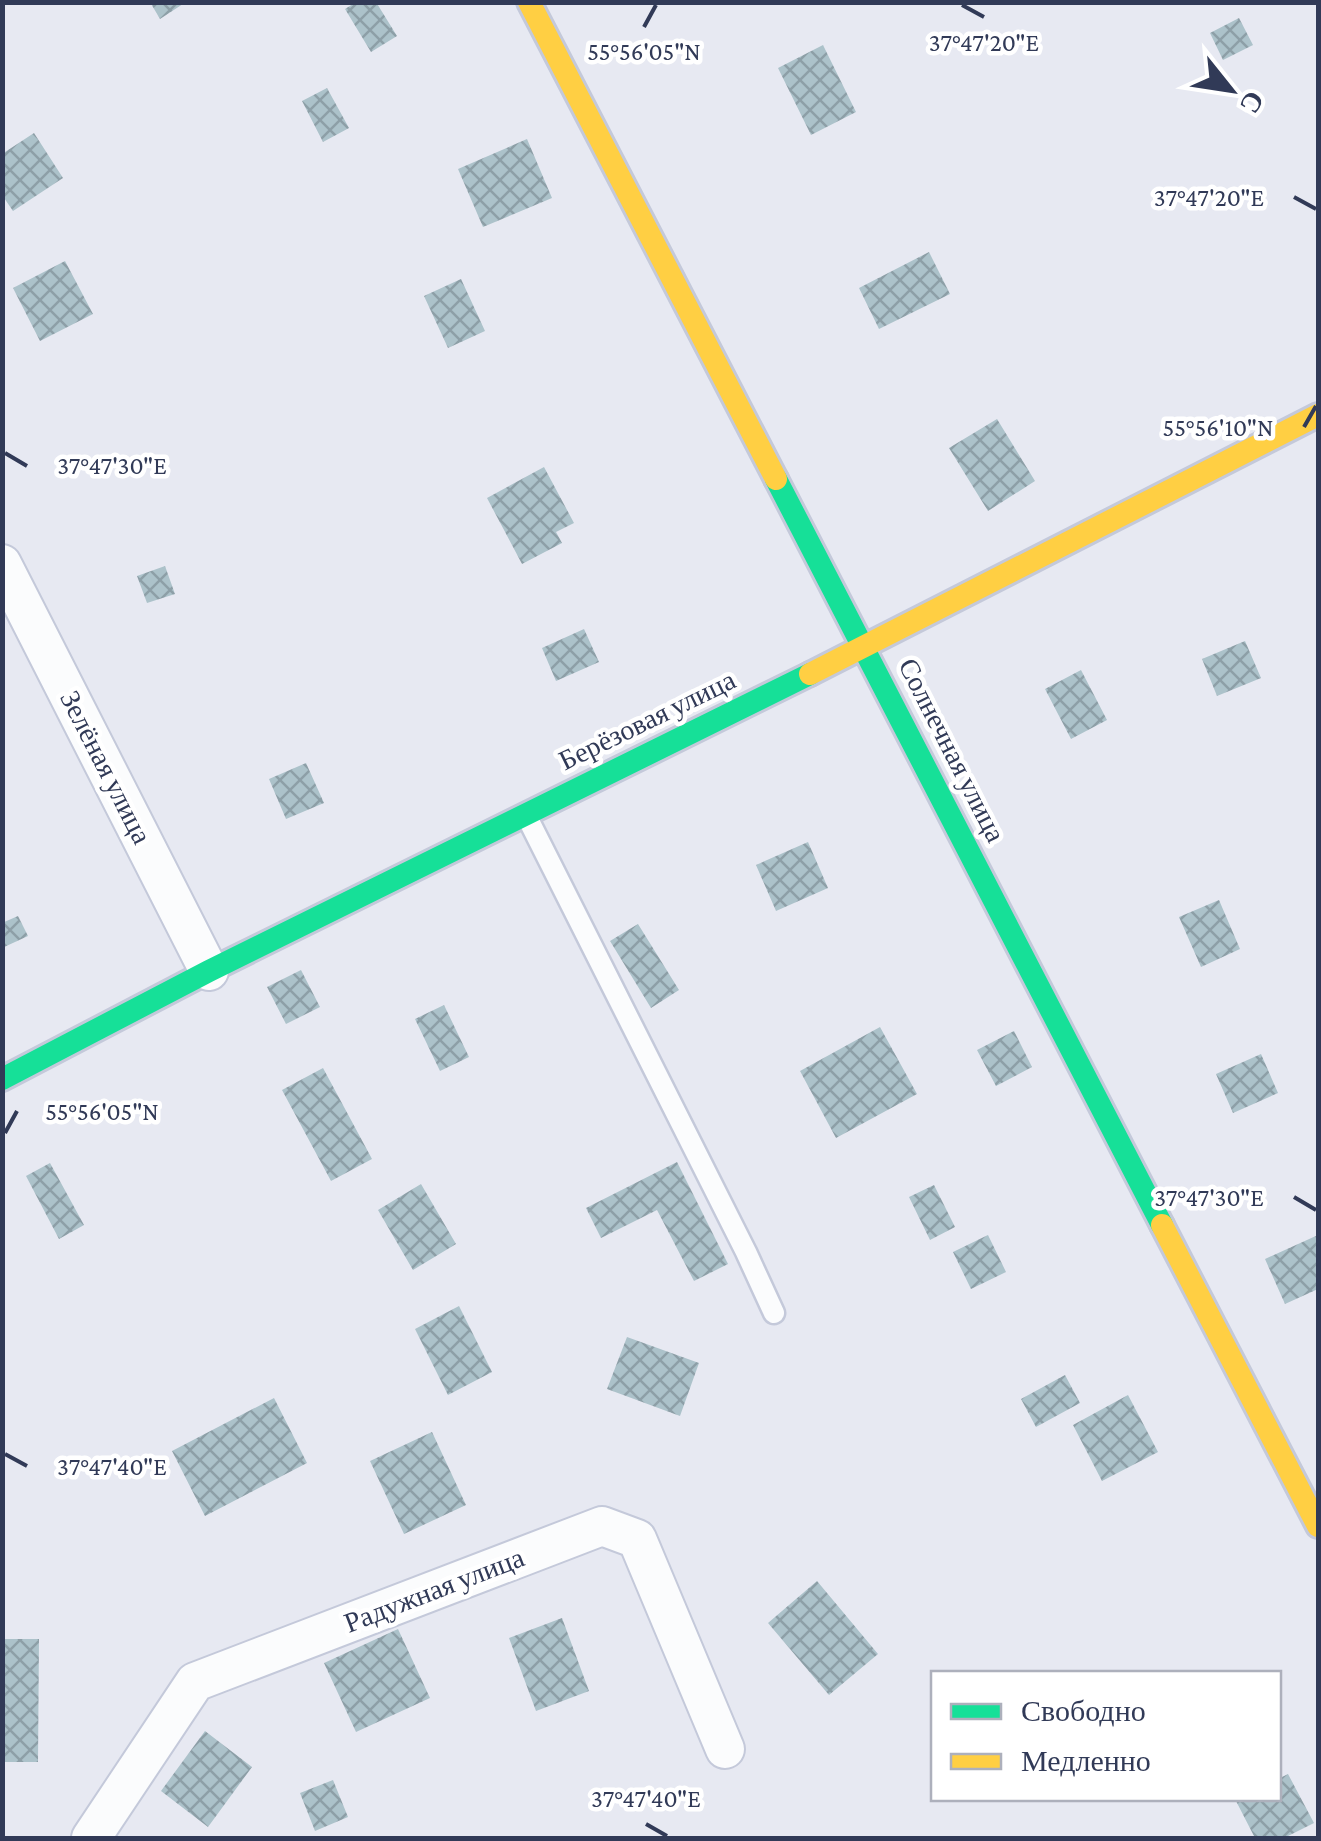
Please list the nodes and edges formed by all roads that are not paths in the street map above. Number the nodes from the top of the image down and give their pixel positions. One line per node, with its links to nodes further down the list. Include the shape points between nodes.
1 (529, 2): 4 (street, Солнечная улица)
2 (1318, 415): 4 (street, Берёзовая улица)
3 (2, 564): 6 (street, Зелёная улица)
4 (865, 647): 5 (street, Берёзовая улица); 9 (street, Солнечная улица)
5 (526, 813): 6 (street, Берёзовая улица); 8 (lane)
6 (210, 970): 7 (street, Берёзовая улица)
7 (2, 1079)
8 (774, 1312)
9 (1318, 1526)
10 (725, 1749): 11 (street, Радужная улица, via 637,1539 602,1526 195,1682)
11 (90, 1838)

